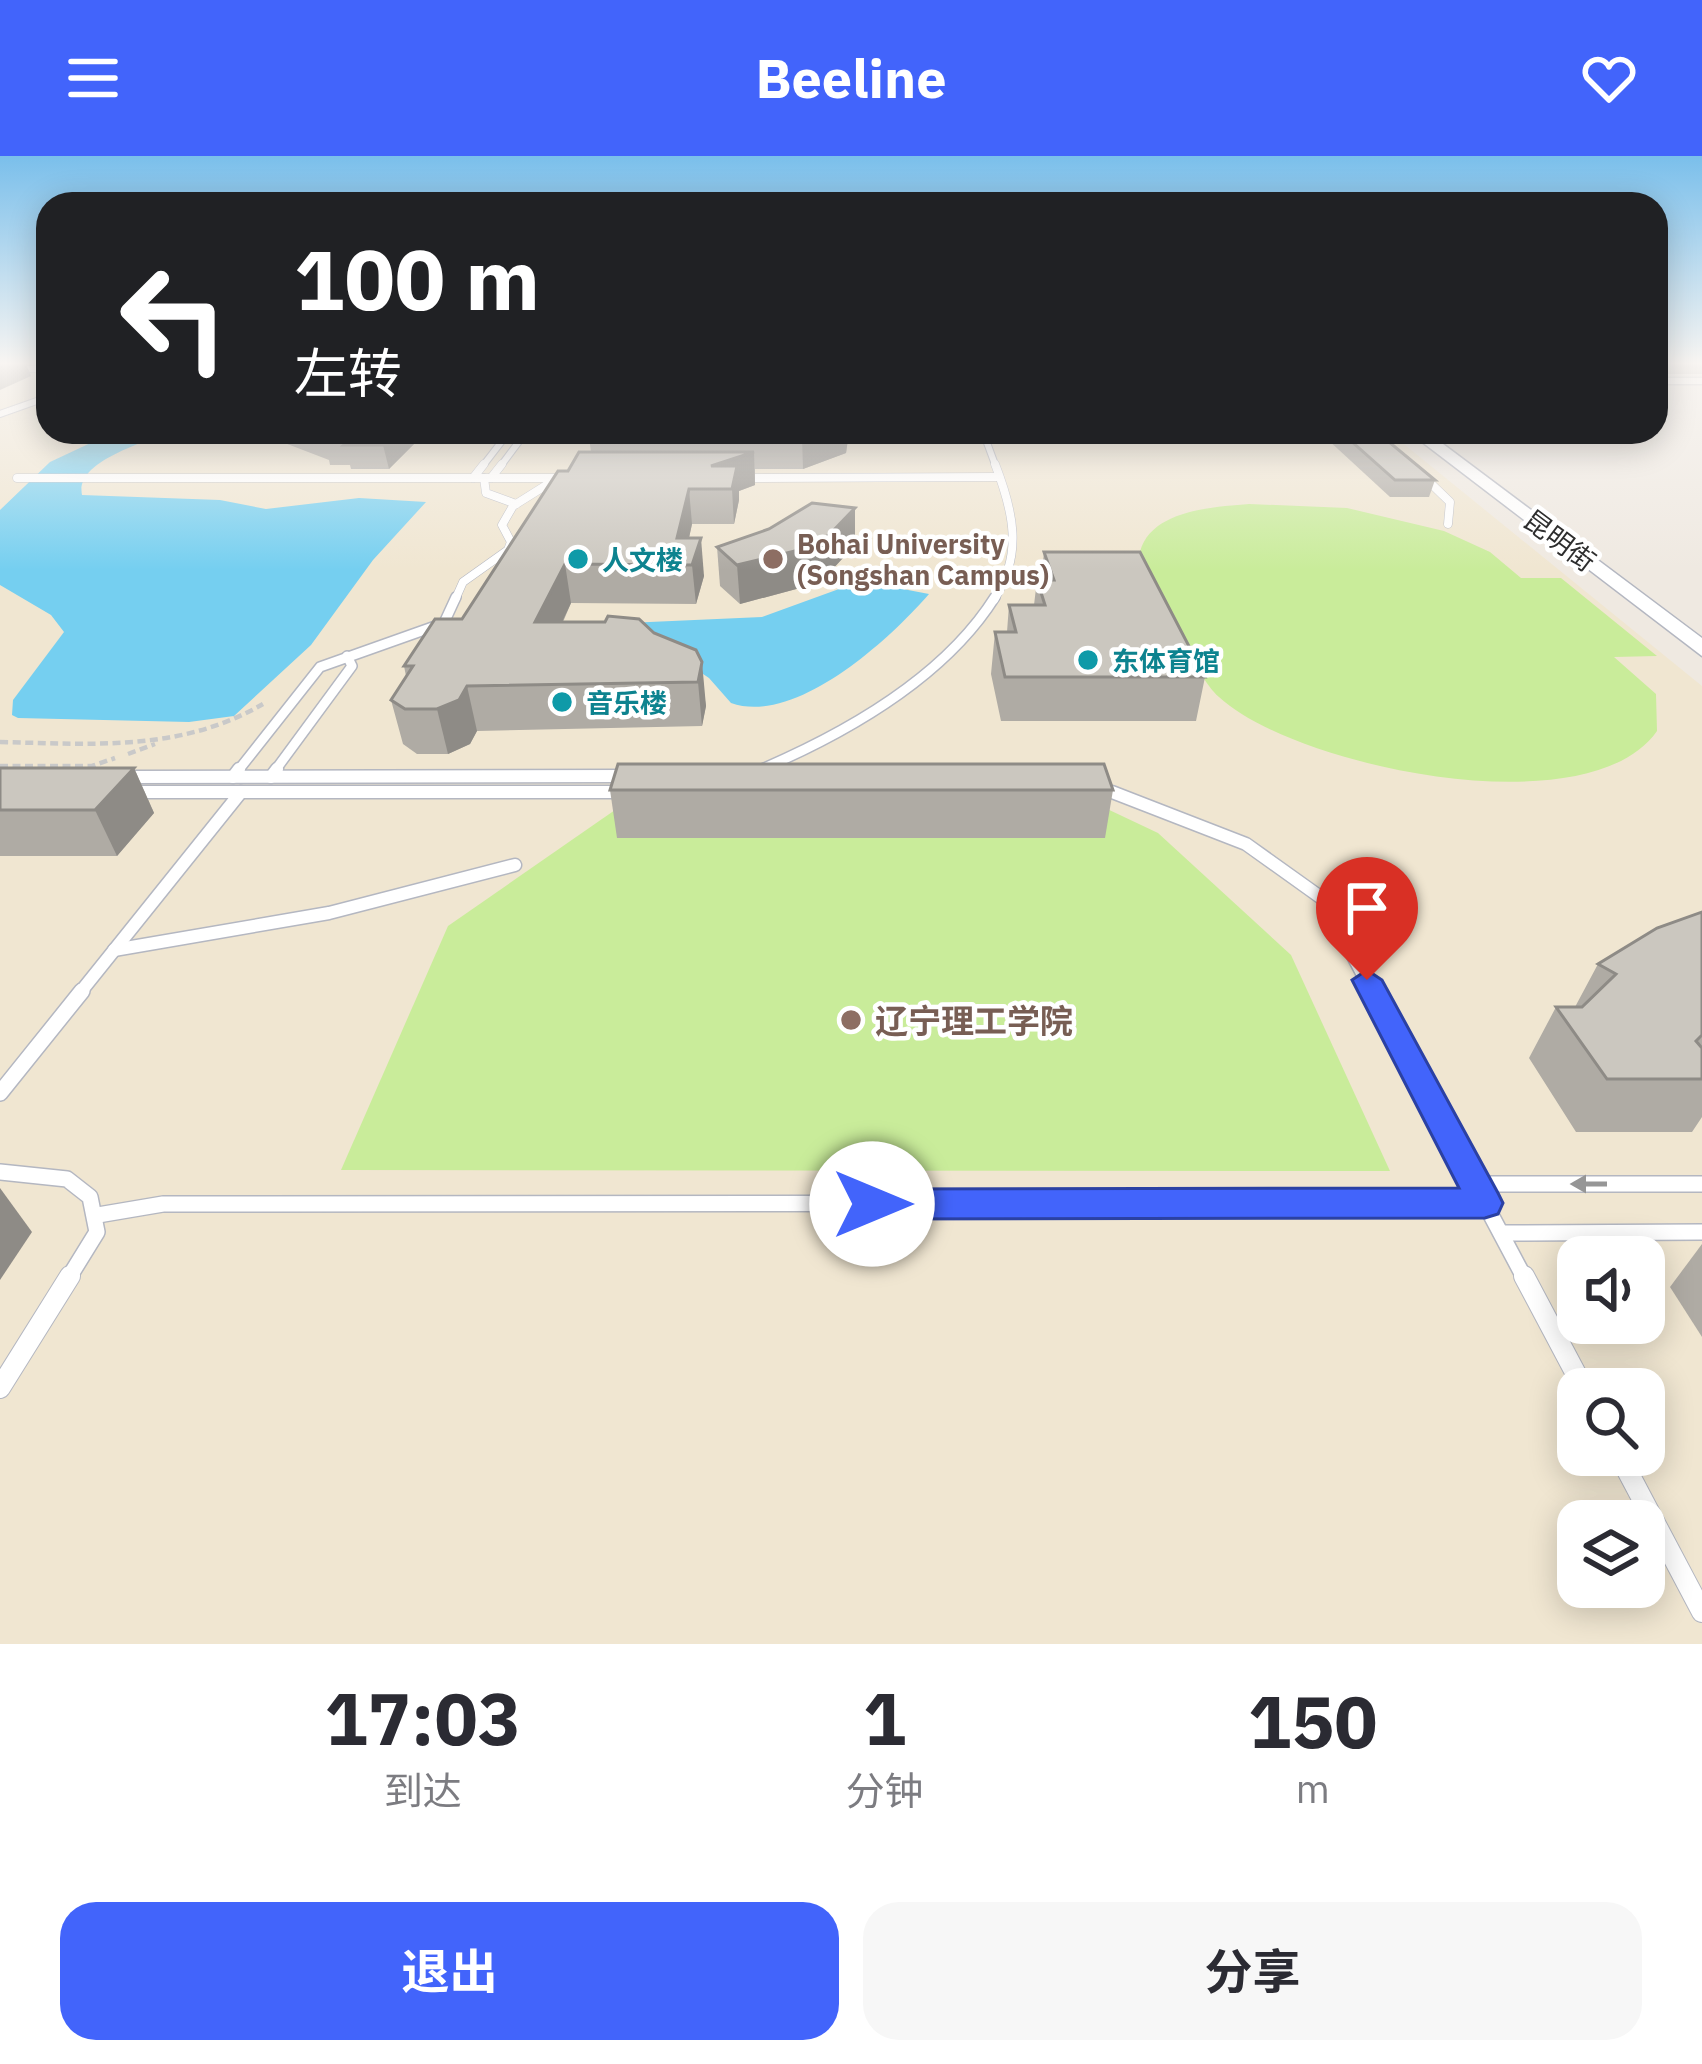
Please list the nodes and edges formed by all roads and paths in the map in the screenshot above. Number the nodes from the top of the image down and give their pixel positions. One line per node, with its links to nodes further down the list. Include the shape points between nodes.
1 (500, 444): 8 (lane)
2 (516, 444): 9 (lane)
3 (987, 444): 6 (lane)
4 (1433, 444): 15 (street, 昆明街)
5 (1404, 460): 14 (lane, via 1446,496)
6 (998, 477): 12 (lane); 22 (lane, via 1015,549 985,614 858,720)
7 (17, 478): 8 (lane)
8 (473, 478): 9 (lane)
9 (488, 478): 10 (lane); 13 (lane, via 486,493)
10 (557, 478): 11 (lane); 13 (lane)
11 (580, 478)
12 (743, 478)
13 (516, 504): 16 (lane, via 502,525 508,550 463,582 448,619)
14 (1448, 524)
15 (1702, 649)
16 (347, 656): 17 (lane); 25 (lane, via 352,666)
17 (308, 682): 19 (path, via 286,682 223,731); 24 (lane)
18 (0, 742): 19 (path)
19 (163, 742): 20 (path, via 92,766)
20 (0, 766)
21 (650, 776): 25 (lane)
22 (744, 776)
23 (116, 777): 24 (lane)
24 (233, 777): 25 (lane)
25 (272, 777)
26 (110, 792): 27 (lane)
27 (241, 792): 28 (lane); 31 (lane)
28 (641, 792)
29 (1088, 792): 34 (lane, via 1112,792 1246,844 1324,898)
30 (515, 865): 31 (lane, via 328,913)
31 (114, 950): 32 (lane)
32 (0, 1094)
33 (0, 1172): 37 (lane, via 74,1180 88,1190)
34 (1475, 1184): 35 (lane, one-way to 34); 36 (lane)
35 (1702, 1184)
36 (1485, 1203): 37 (lane, via 164,1204); 39 (lane)
37 (98, 1216): 41 (lane, via 97,1232)
38 (1702, 1232): 39 (lane)
39 (1501, 1233): 40 (lane)
40 (1573, 1368)
41 (0, 1388)
42 (1630, 1476): 43 (lane)
43 (1702, 1612)

